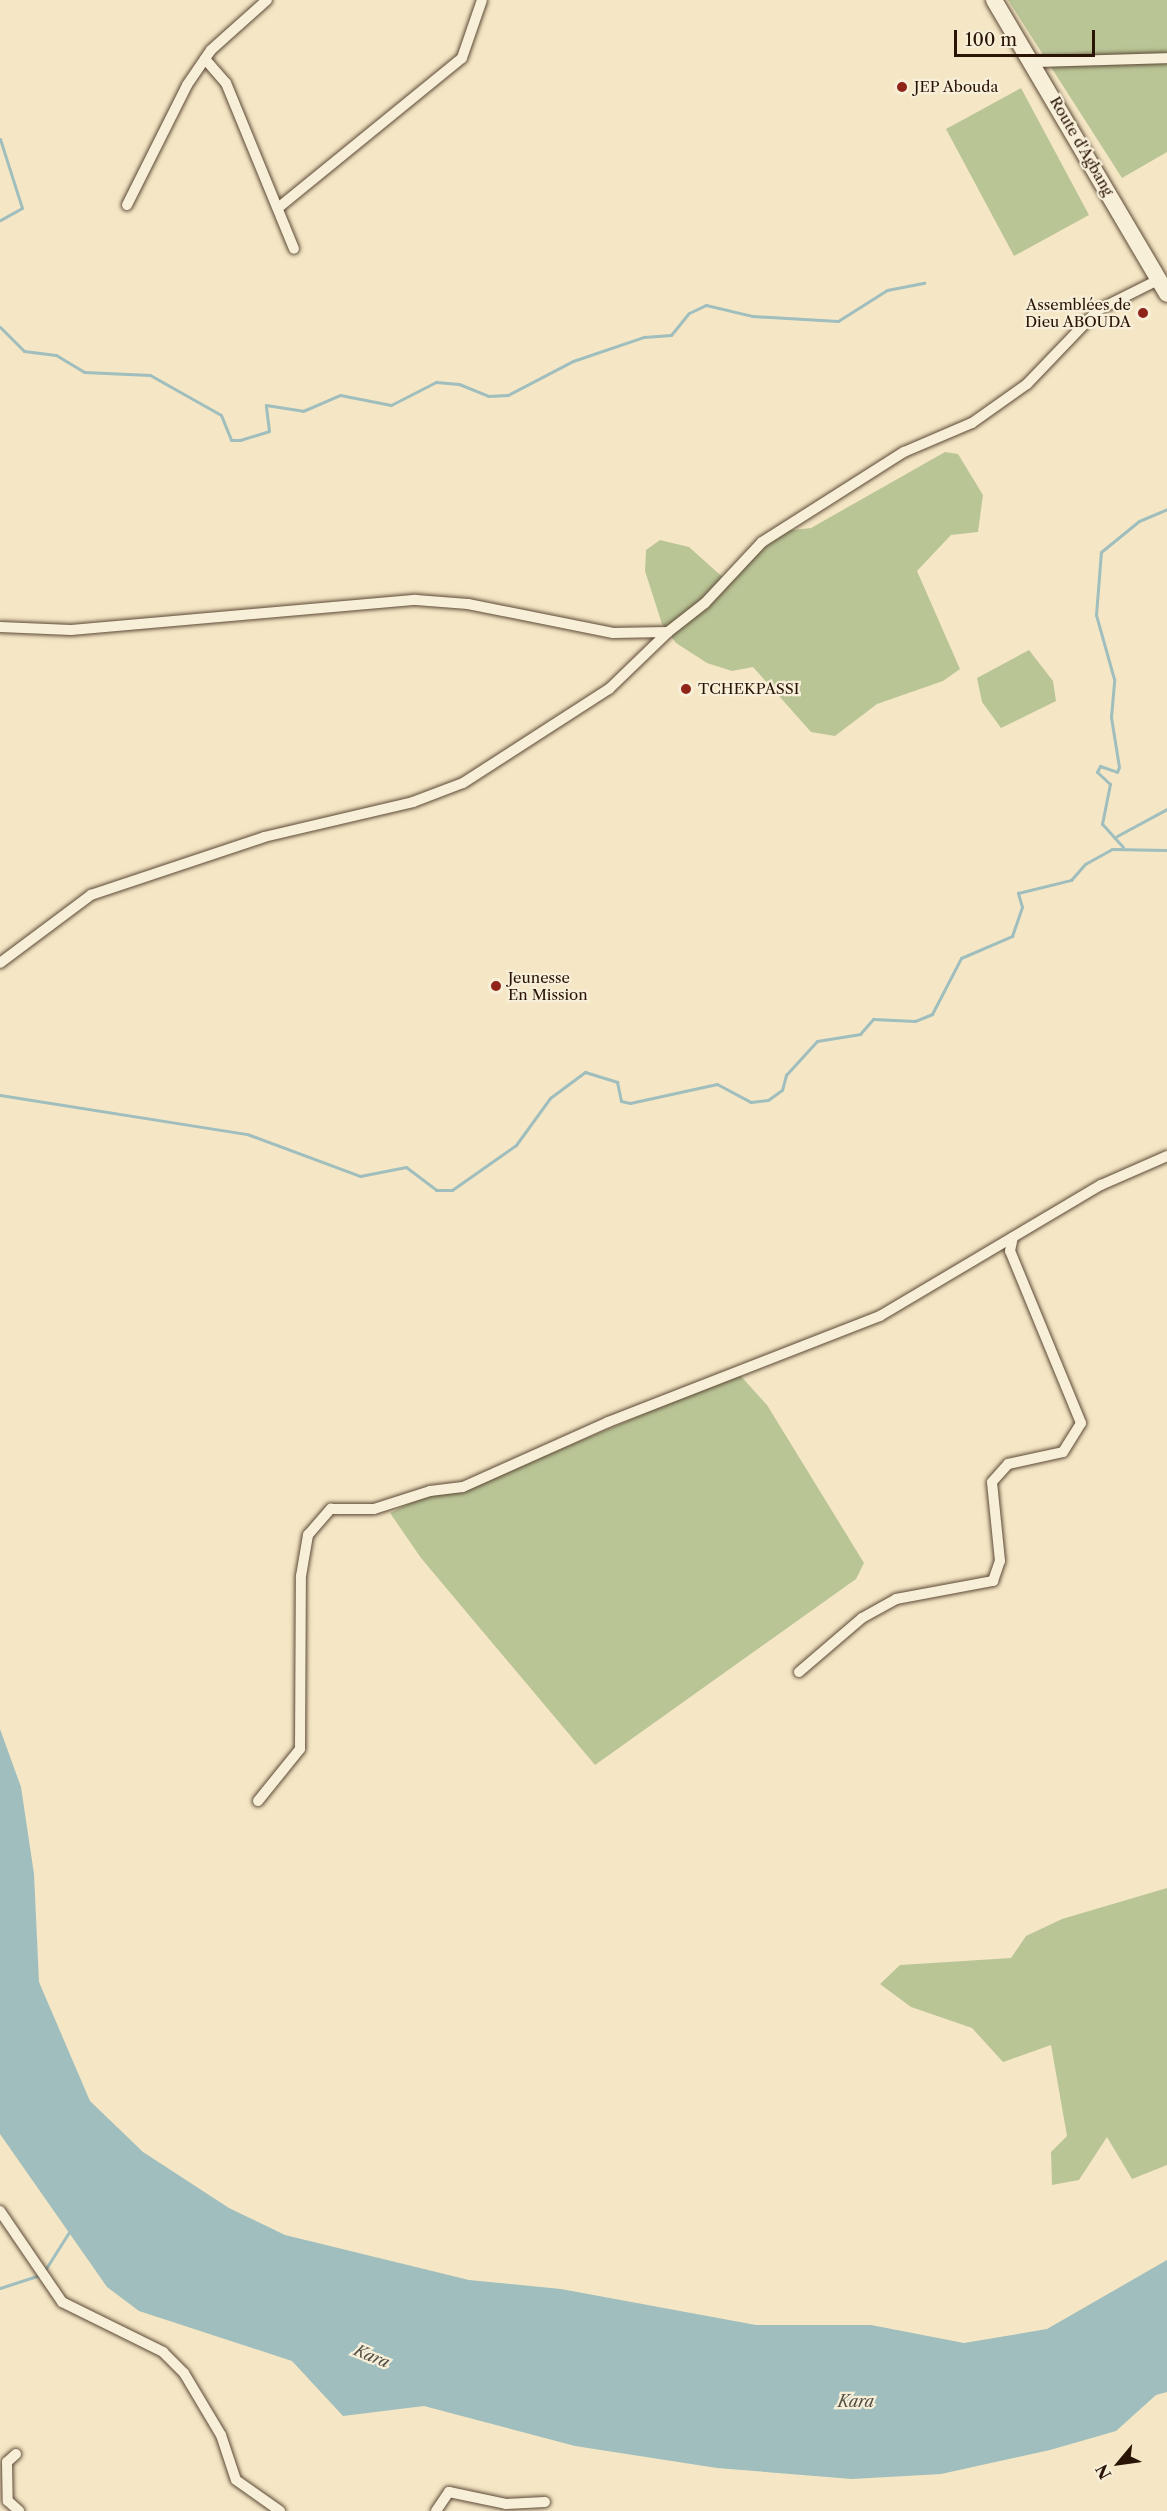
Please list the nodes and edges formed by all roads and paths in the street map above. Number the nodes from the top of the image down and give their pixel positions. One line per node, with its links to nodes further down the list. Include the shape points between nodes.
1 (267, 0): 5 (street)
2 (482, 0): 8 (street, via 462,58)
3 (994, 0): 6 (main road, Route d'Agbang)
4 (1167, 58): 6 (street)
5 (205, 60): 7 (street, via 170,112); 8 (street, via 226,83)
6 (1034, 62): 10 (main road, Route d'Agbang)
7 (127, 205)
8 (278, 208): 9 (street)
9 (294, 249)
10 (1163, 287): 12 (street, via 1098,310 1027,384 972,423 904,452 762,542 705,603)
11 (0, 627): 12 (street, via 70,630 416,600 468,604 613,633)
12 (669, 632): 13 (street, via 609,689 463,783 413,802 264,837 91,895)
13 (0, 963)
14 (1167, 1156): 15 (street, via 1101,1185)
15 (1013, 1237): 16 (street, via 1010,1251 1081,1423 1063,1452 1008,1464 992,1482 1000,1561 993,1581 896,1599 862,1618); 17 (street, via 880,1316 618,1418 463,1487 374,1509 331,1509 308,1535 301,1576 300,1749)
16 (799, 1672)
17 (258, 1801)
18 (0, 2211): 22 (street, via 62,2302 155,2347 184,2373 221,2436 236,2480)
19 (16, 2454): 21 (street, via 7,2462 8,2501)
20 (545, 2502): 23 (street, via 506,2504 449,2492)
21 (19, 2511)
22 (280, 2511)
23 (436, 2511)

